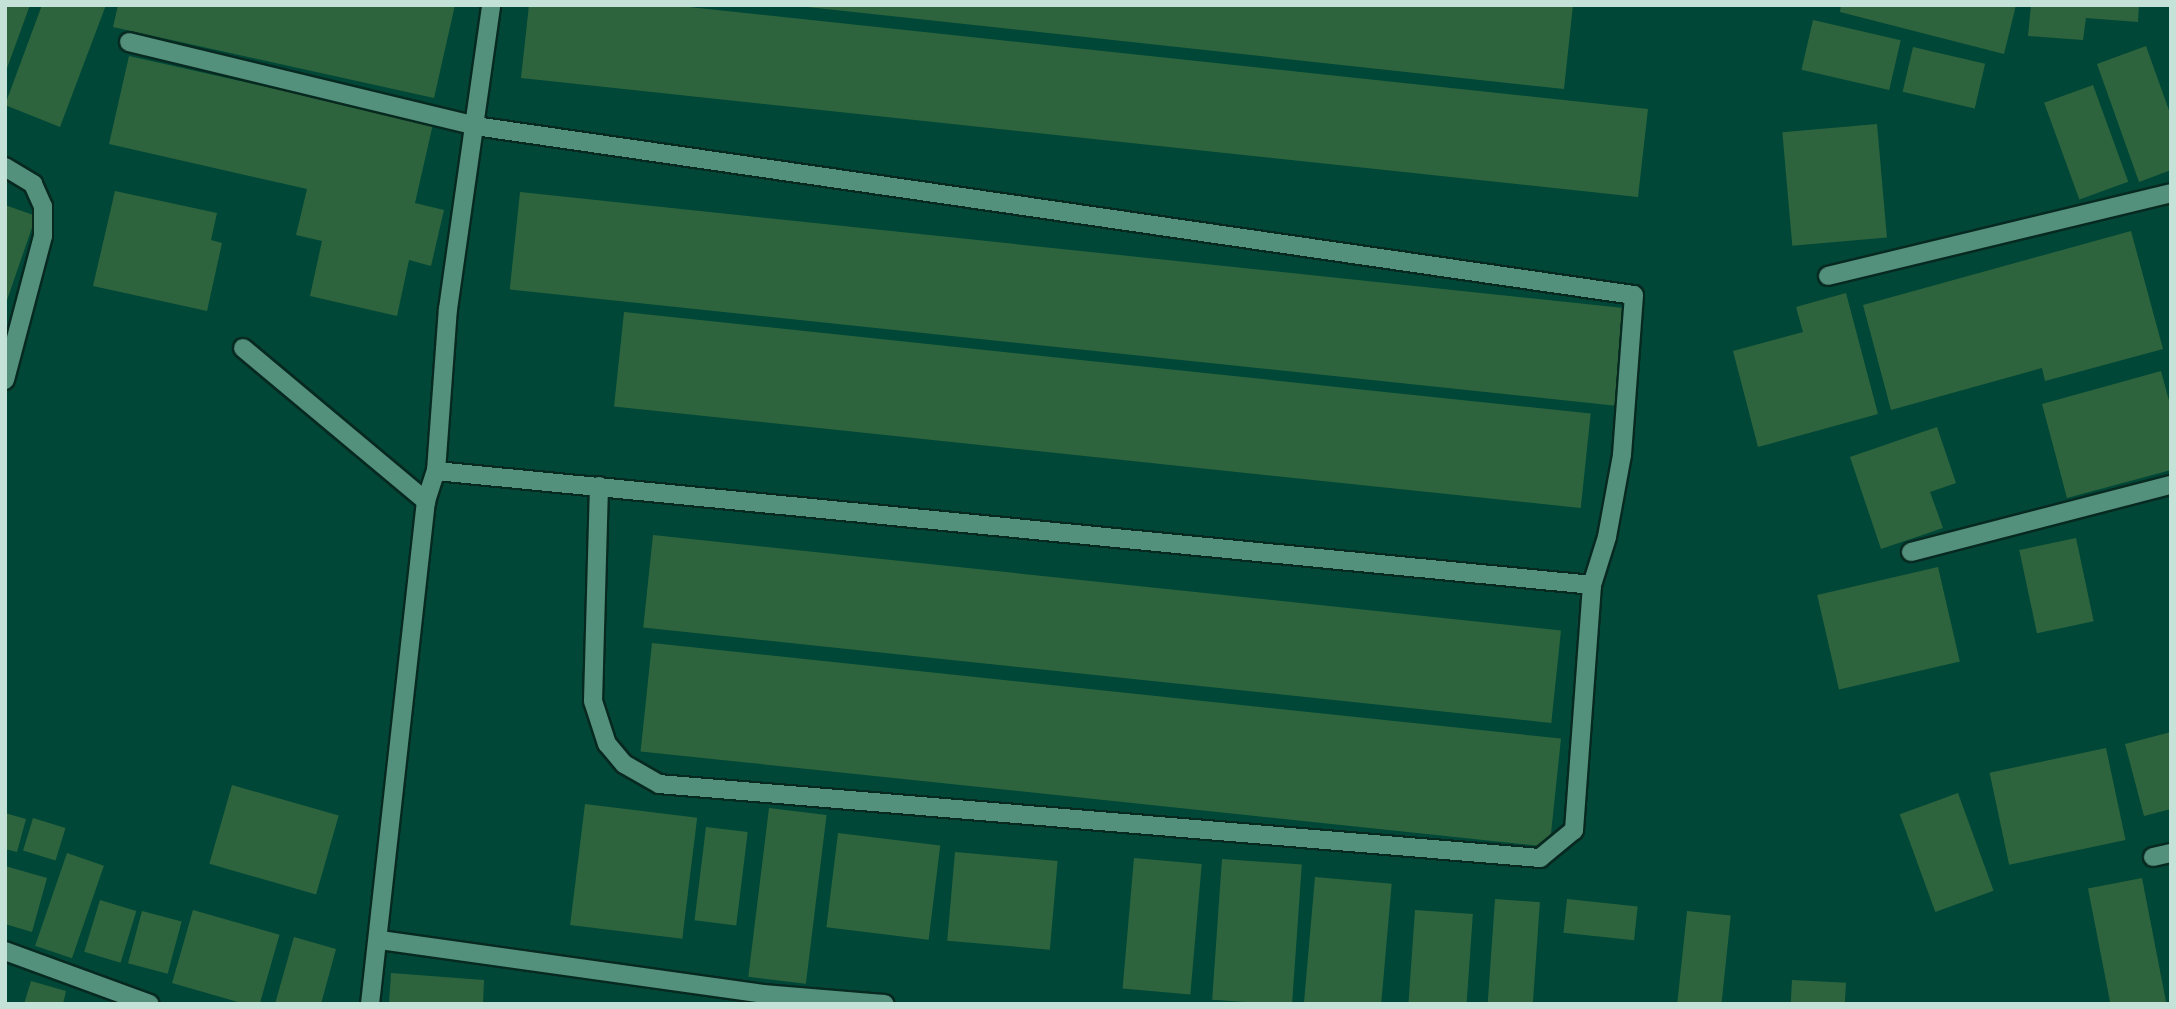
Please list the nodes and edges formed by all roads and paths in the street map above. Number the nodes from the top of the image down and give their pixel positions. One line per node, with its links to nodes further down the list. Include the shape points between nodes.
1 (491, 5): 3 (street)
2 (129, 42): 3 (street)
3 (475, 126): 9 (street, via 448,309); 14 (street, via 1634,295 1622,455 1607,537)
4 (5, 167): 8 (street, via 33,184 43,206 43,236)
5 (2171, 193): 6 (street)
6 (1828, 276)
7 (243, 348): 12 (street)
8 (5, 380)
9 (436, 471): 11 (street); 12 (street)
10 (2171, 485): 13 (street)
11 (599, 486): 14 (street); 14 (street, via 593,701 607,744 624,764 659,784 1540,858 1574,830)
12 (426, 501): 17 (street)
13 (1911, 552)
14 (1592, 584)
15 (2171, 853): 16 (street)
16 (2153, 857)
17 (380, 940): 20 (street); 21 (street, via 750,992)
18 (5, 951): 19 (street)
19 (150, 1004)
20 (370, 1004)
21 (885, 1004)

